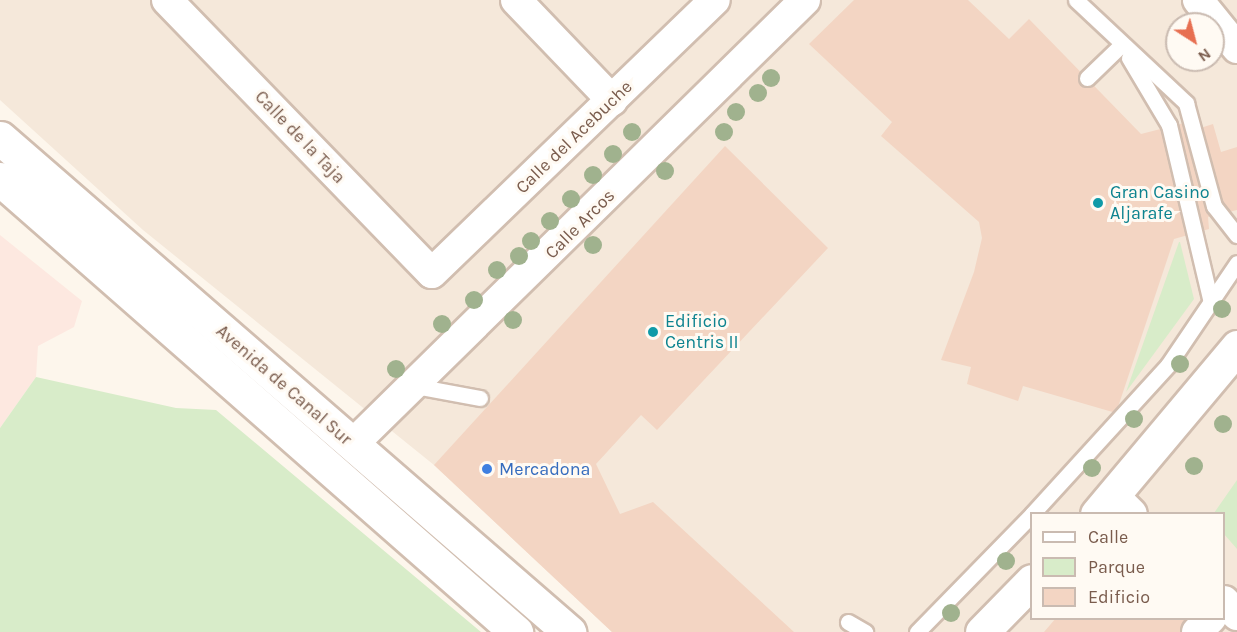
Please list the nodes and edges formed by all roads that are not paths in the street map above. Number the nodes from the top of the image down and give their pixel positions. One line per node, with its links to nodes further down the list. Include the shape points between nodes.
1 (167, 0): 15 (street, Calle de la Taja)
2 (516, 0): 10 (street)
3 (715, 0): 10 (street, Calle del Acebuche)
4 (805, 0): 18 (street, Calle Arcos)
5 (1076, 0): 7 (lane)
6 (1198, 0): 8 (street)
7 (1121, 45): 9 (lane); 13 (lane, via 1186,103 1214,206); 16 (lane, via 1168,125)
8 (1237, 48)
9 (1087, 78)
10 (612, 100): 15 (street, Calle del Acebuche)
11 (0, 138): 20 (main road, Avenida de Canal Sur)
12 (0, 179): 26 (main road, Avenida de Canal Sur)
13 (1237, 235)
14 (1237, 263): 16 (lane)
15 (432, 273)
16 (1211, 302): 22 (lane, via 1168,365)
17 (1237, 347): 21 (main road)
18 (415, 386): 19 (lane); 20 (street, Calle Arcos)
19 (480, 398)
20 (352, 445): 27 (main road, Avenida de Canal Sur)
21 (1114, 508)
22 (1034, 512)
23 (1030, 516): 30 (lane)
24 (1030, 583): 31 (main road)
25 (1211, 620): 32 (street)
26 (516, 632)
27 (569, 632)
28 (856, 632): 29 (lane, via 848,622)
29 (865, 632)
30 (917, 632)
31 (982, 632)
32 (1197, 632)

